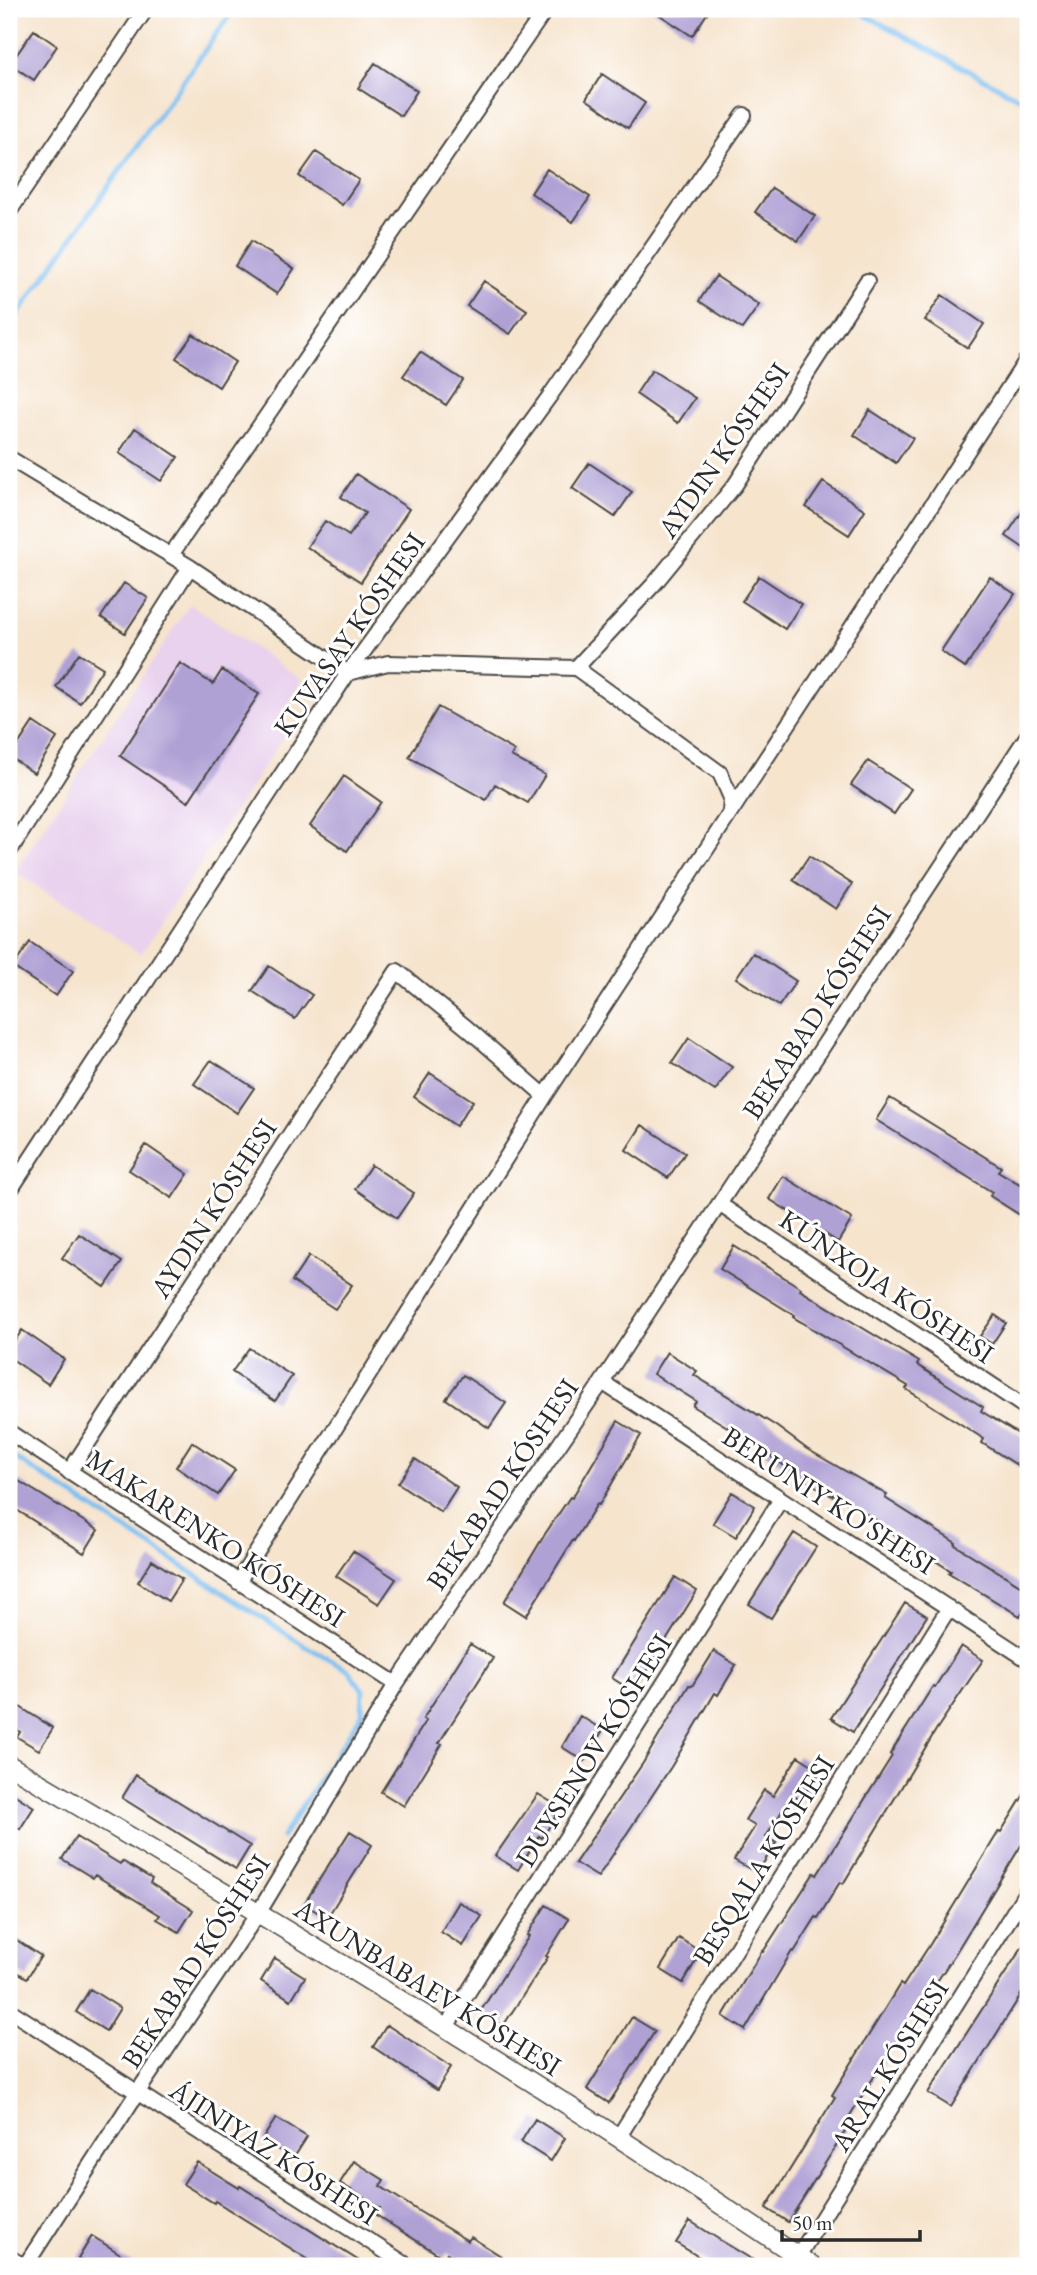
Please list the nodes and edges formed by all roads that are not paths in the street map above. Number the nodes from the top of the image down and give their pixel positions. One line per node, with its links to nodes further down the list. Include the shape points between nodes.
1 (146, 9): 4 (street)
2 (546, 9): 8 (street)
3 (744, 115): 11 (street, KUVASAY KÓSHESI, via 550,397)
4 (9, 212)
5 (867, 281): 10 (street, via 735,485 655,583)
6 (1028, 358): 13 (street)
7 (9, 457): 8 (street)
8 (170, 555): 9 (street)
9 (190, 567): 11 (street); 14 (street)
10 (576, 668): 11 (street, via 388,663); 13 (street, via 720,773 731,798)
11 (348, 673): 16 (street, KUVASAY KÓSHESI)
12 (1028, 735): 17 (street, BEKABAD KÓSHESI)
13 (730, 813): 15 (street)
14 (9, 852)
15 (545, 1096): 21 (street, via 397,971); 23 (street)
16 (9, 1192)
17 (719, 1204): 18 (street, BEKABAD KÓSHESI); 19 (street, KÚNXOJA KÓSHESI)
18 (602, 1381): 22 (street, BERUNIY KO'SHESI); 26 (street, BEKABAD KÓSHESI)
19 (1028, 1409)
20 (9, 1432): 21 (street, MAKARENKO KÓSHESI)
21 (69, 1472): 23 (street, MAKARENKO KÓSHESI)
22 (781, 1499): 24 (street, BERUNIY KO'SHESI); 31 (street, DUYSENOV KÓSHESI)
23 (238, 1581): 26 (street, MAKARENKO KÓSHESI)
24 (949, 1608): 25 (street, BERUNIY KO'SHESI); 33 (street, BESQALA KÓSHESI)
25 (1028, 1660)
26 (396, 1684): 29 (street, BEKABAD KÓSHESI)
27 (9, 1765): 29 (street, AXUNBABAEV KÓSHESI)
28 (1028, 1889): 35 (street, ARAL KÓSHESI)
29 (259, 1912): 31 (street, AXUNBABAEV KÓSHESI); 32 (street, BEKABAD KÓSHESI)
30 (9, 2010): 32 (street, ÁJINIYAZ KÓSHESI)
31 (446, 2027): 33 (street, AXUNBABAEV KÓSHESI)
32 (137, 2093): 36 (street, BEKABAD KÓSHESI); 37 (street, ÁJINIYAZ KÓSHESI)
33 (618, 2138): 35 (street, AXUNBABAEV KÓSHESI)
34 (9, 2257): 36 (street)
35 (801, 2263)
36 (24, 2266)
37 (408, 2266)

